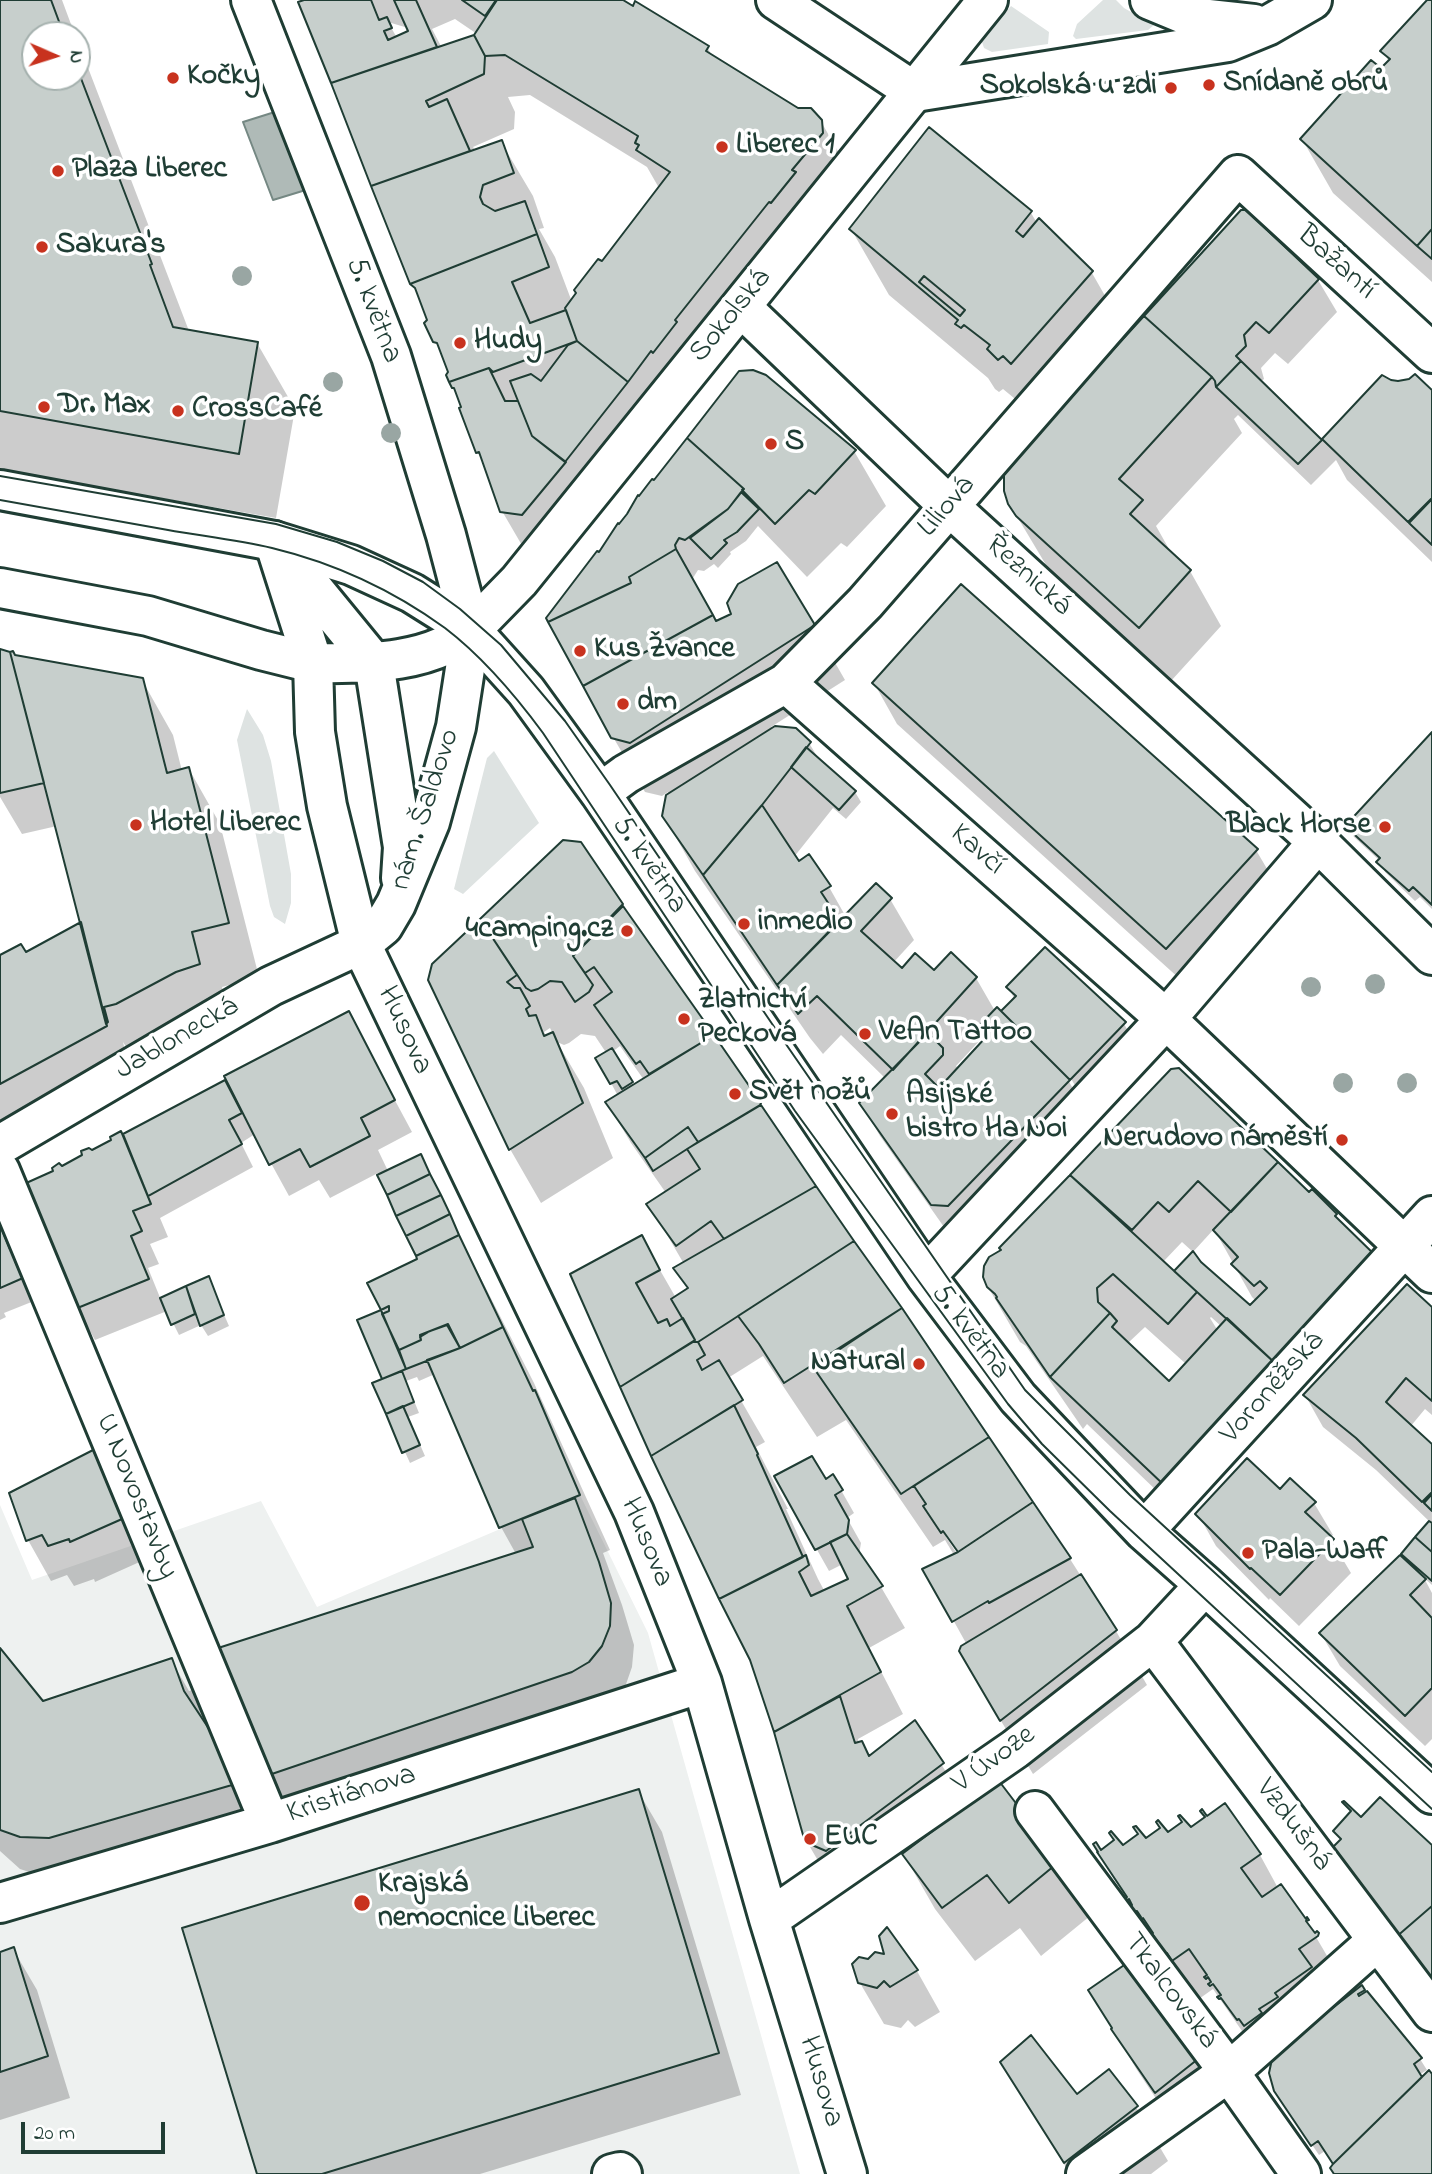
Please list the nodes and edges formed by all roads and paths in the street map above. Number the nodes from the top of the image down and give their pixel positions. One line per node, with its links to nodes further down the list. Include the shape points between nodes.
1 (251, 0): 15 (street, 5. května, via 391,356)
2 (776, 0): 7 (street)
3 (988, 0): 7 (street, Sokolská)
4 (1150, 0): 6 (street, via 1191,17)
5 (1312, 0): 6 (street)
6 (1267, 26): 7 (street, via 1228,42)
7 (915, 92): 9 (street, Sokolská)
8 (1237, 175): 10 (street, Bažantí); 12 (street, Liliová)
9 (741, 307): 12 (street, Řeznická); 15 (street, Sokolská, via 519,581)
10 (1432, 353)
11 (0, 490): 13 (street)
12 (949, 506): 18 (street, Liliová, via 865,603); 20 (street, Řeznická)
13 (274, 541): 15 (street, via 351,565 412,593); 16 (street, nám. Šaldovo); 17 (street)
14 (0, 588): 16 (street, via 148,616)
15 (471, 629): 17 (street, via 431,651); 19 (street); 21 (street, nám. Šaldovo, via 456,727 430,822)
16 (313, 663): 17 (street); 22 (street, nám. Šaldovo, via 315,732 325,793)
17 (374, 663): 21 (street, via 403,847)
18 (786, 683): 19 (street, Liliová); 24 (street, Kavčí)
19 (605, 789): 30 (street, 5. května)
20 (1318, 842): 23 (street, Řeznická); 24 (street)
21 (396, 904): 22 (street, nám. Šaldovo, via 383,926)
22 (361, 944): 25 (street, Jablonecká, via 271,986); 34 (street, Husova, via 634,1512)
23 (1432, 955)
24 (1166, 1019): 28 (street, Kavčí); 30 (street)
25 (0, 1145)
26 (0, 1171): 37 (street, U Novostavby)
27 (1432, 1216): 28 (street, Voroněžská)
28 (1404, 1247): 29 (street, Kavčí); 31 (street, Voroněžská)
29 (1432, 1273)
30 (926, 1276): 31 (street, 5. května, via 1018,1398)
31 (1144, 1531): 32 (street, 5. května)
32 (1205, 1584): 33 (street, V Úvoze); 35 (street, 5. května)
33 (1153, 1641): 39 (street, V Úvoze, via 1015,1749); 40 (street, Vzdušná)
34 (702, 1683): 37 (street, Kristiánova); 39 (street, Husova)
35 (1432, 1794)
36 (1035, 1811): 42 (street, Tkalcovská)
37 (270, 1823): 38 (street, Kristiánova)
38 (2, 1899)
39 (769, 1919): 45 (street, Husova)
40 (1378, 1940): 41 (street, Vzdušná); 42 (street)
41 (1432, 2012)
42 (1229, 2071): 46 (street); 47 (street, Tkalcovská)
43 (612, 2174): 44 (street)
44 (622, 2174)
45 (847, 2174)
46 (1086, 2174)
47 (1301, 2174)

